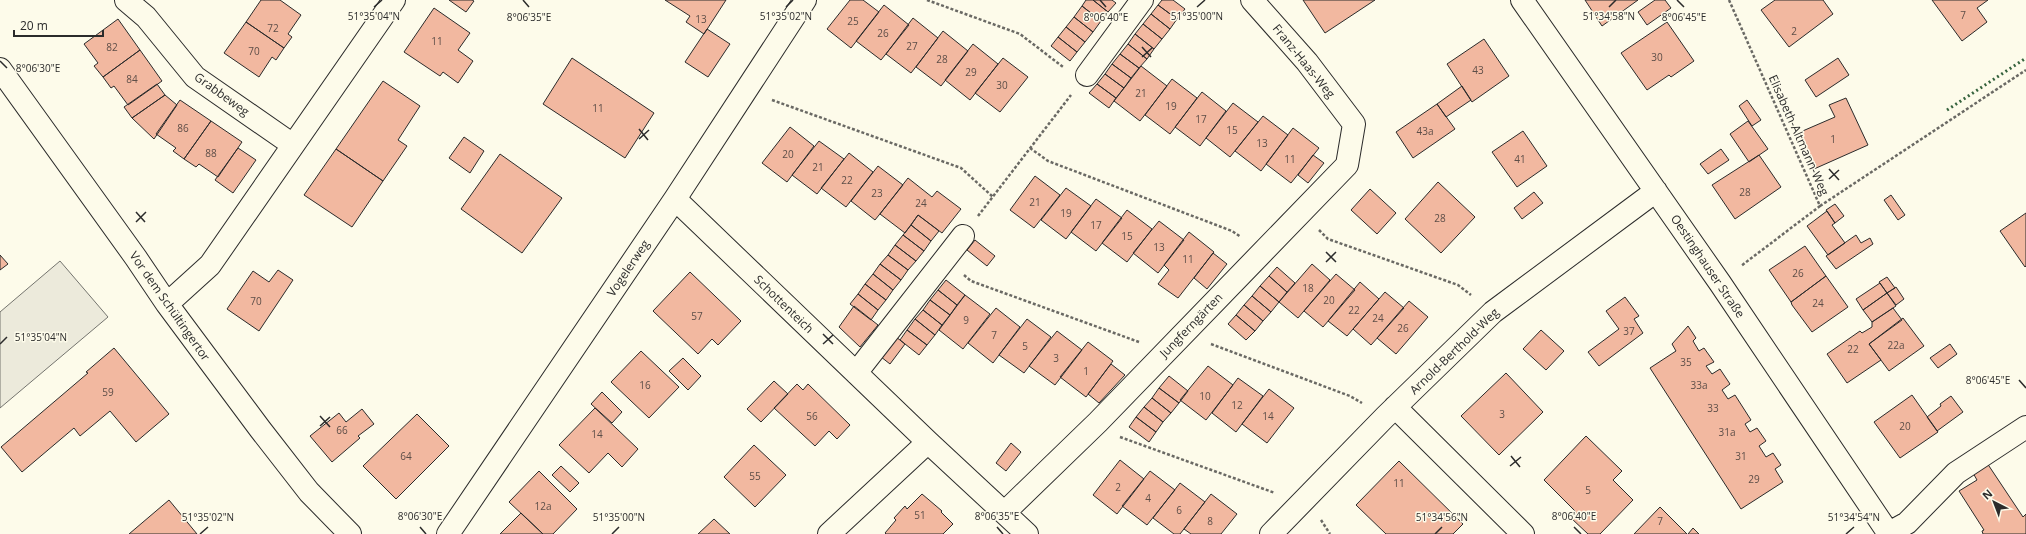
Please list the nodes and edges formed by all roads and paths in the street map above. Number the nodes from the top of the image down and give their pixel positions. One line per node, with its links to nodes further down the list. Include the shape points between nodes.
1 (126, 0): 14 (street, Grabbeweg, via 146,16 195,77)
2 (394, 0): 14 (street)
3 (805, 0): 12 (street, Vogelerweg)
4 (927, 0): 11 (path, via 1020,34 1067,70)
5 (1142, 0): 11 (street)
6 (1252, 0): 13 (street, Franz-Haas-Weg, via 1308,62)
7 (1522, 0): 16 (street, Oestinghauser Straße)
8 (1729, 0): 19 (path, Elisabeth-Altmann-Weg)
9 (0, 69): 25 (street, Vor dem Schültingertor)
10 (2026, 70): 19 (path)
11 (1087, 75): 15 (path)
12 (749, 86): 17 (path, via 767,98 961,168); 18 (street, Vogelerweg)
13 (1354, 124): 20 (street, Jungferngärten, via 1347,165)
14 (293, 145): 25 (street, via 210,265)
15 (1030, 148): 17 (path); 22 (path, via 1048,161 1232,231)
16 (1656, 191): 24 (street, Oestinghauser Straße); 26 (street, Arnold-Berthold-Weg)
17 (993, 197): 21 (path)
18 (675, 200): 29 (street, Schottenteich); 37 (street, Vogelerweg)
19 (1820, 206): 24 (path, Elisabeth-Altmann-Weg)
20 (1299, 213): 22 (street, Jungferngärten); 26 (path, via 1328,239 1458,285)
21 (963, 236): 23 (street)
22 (1262, 251): 27 (street, Jungferngärten)
23 (944, 260): 28 (path, via 971,281 1147,345); 29 (street)
24 (1720, 283): 42 (street, Oestinghauser Straße)
25 (167, 304): 36 (street, Vor dem Schültingertor, via 309,492)
26 (1493, 312): 30 (street, Arnold-Berthold-Weg)
27 (1189, 327): 28 (street, Jungferngärten); 30 (path, via 1205,342)
28 (1161, 356): 31 (street, Jungferngärten)
29 (856, 374): 33 (street, Schottenteich)
30 (1390, 412): 34 (street, Arnold-Berthold-Weg); 41 (street)
31 (1098, 422): 34 (path, via 1114,434 1276,493); 35 (street, Jungferngärten)
32 (2026, 427): 42 (street, via 1956,473 1908,523)
33 (928, 442): 35 (street, Schottenteich); 38 (street)
34 (1295, 510): 40 (street, Arnold-Berthold-Weg)
35 (1005, 512): 39 (street, Schottenteich)
36 (350, 534)
37 (448, 534)
38 (829, 534)
39 (1027, 534)
40 (1271, 534)
41 (1523, 534)
42 (1889, 534)

